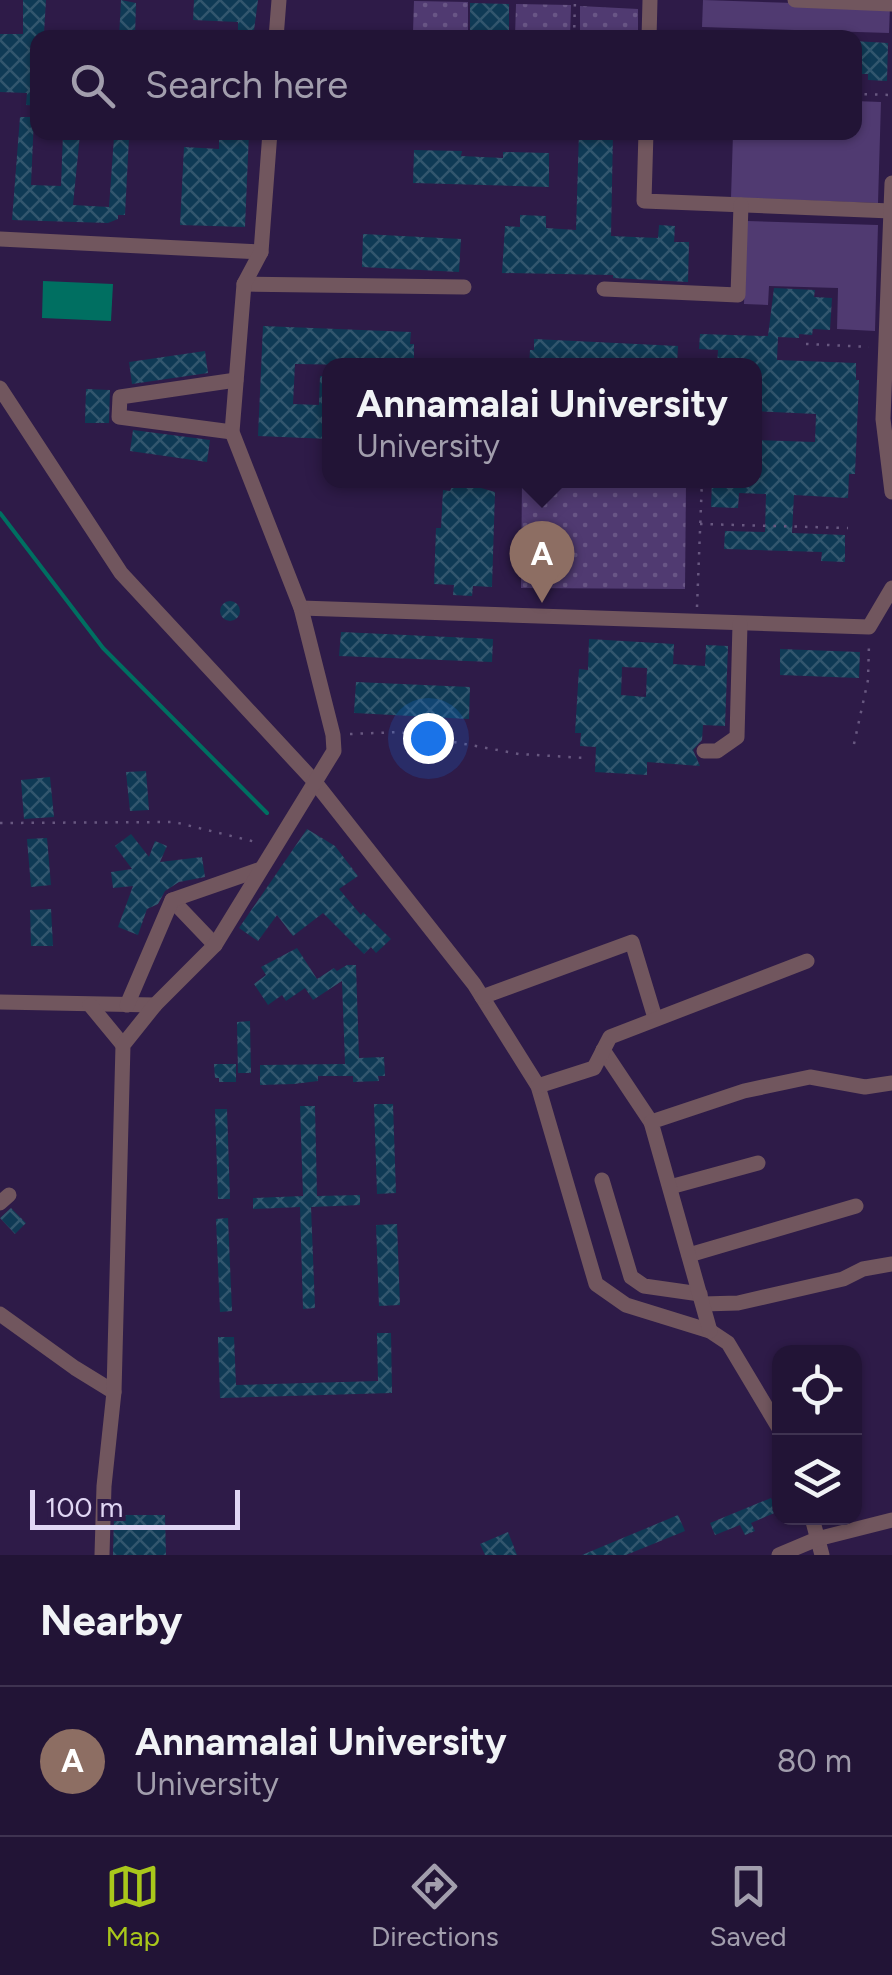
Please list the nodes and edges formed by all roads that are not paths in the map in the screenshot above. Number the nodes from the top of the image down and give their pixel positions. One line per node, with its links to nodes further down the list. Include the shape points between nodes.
1 (279, 0): 5 (street)
2 (650, 0): 6 (street)
3 (795, 0): 4 (street)
4 (892, 4)
5 (277, 30)
6 (649, 30)
7 (269, 140): 13 (street)
8 (646, 140): 10 (street, via 644,201)
9 (892, 183): 11 (street)
10 (741, 205): 11 (street); 16 (street, via 738,294)
11 (891, 211): 20 (street, via 883,419)
12 (0, 240): 13 (street)
13 (261, 252): 14 (street)
14 (244, 284): 15 (street); 17 (street)
15 (464, 287)
16 (604, 289)
17 (236, 380): 19 (street); 19 (street, via 120,397 119,407 119,417)
18 (0, 388): 25 (street, via 121,573)
19 (232, 432): 22 (street)
20 (892, 492)
21 (892, 588): 23 (street, via 869,628)
22 (301, 608): 23 (street); 25 (street, via 333,734 334,751)
23 (740, 624): 24 (street, via 736,737 717,751)
24 (704, 751)
25 (314, 781): 26 (street); 30 (street)
26 (261, 868): 27 (street); 28 (street)
27 (172, 900): 28 (street); 33 (street)
28 (216, 945): 34 (street)
29 (807, 961): 35 (street)
30 (482, 996): 35 (street, via 632,942); 39 (street)
31 (0, 1002): 32 (street)
32 (90, 1004): 33 (street); 36 (street)
33 (127, 1004): 34 (street)
34 (154, 1005): 36 (street)
35 (655, 1018): 37 (street, via 610,1037)
36 (123, 1045): 50 (street)
37 (603, 1050): 39 (street, via 594,1068); 40 (street)
38 (892, 1083): 40 (street, via 865,1087 810,1077)
39 (538, 1086): 49 (street, via 596,1284 626,1305)
40 (651, 1122): 43 (street)
41 (758, 1163): 43 (street)
42 (602, 1180): 47 (street, via 631,1276 644,1286)
43 (670, 1188): 45 (street)
44 (856, 1206): 45 (street)
45 (689, 1256): 47 (street)
46 (892, 1264): 47 (street, via 738,1304)
47 (702, 1299): 49 (street)
48 (0, 1314): 50 (street)
49 (710, 1331): 51 (street, via 728,1343)
50 (114, 1392): 54 (street)
51 (772, 1416)
52 (892, 1520): 53 (street)
53 (820, 1547): 55 (street)
54 (102, 1555)
55 (779, 1555)

